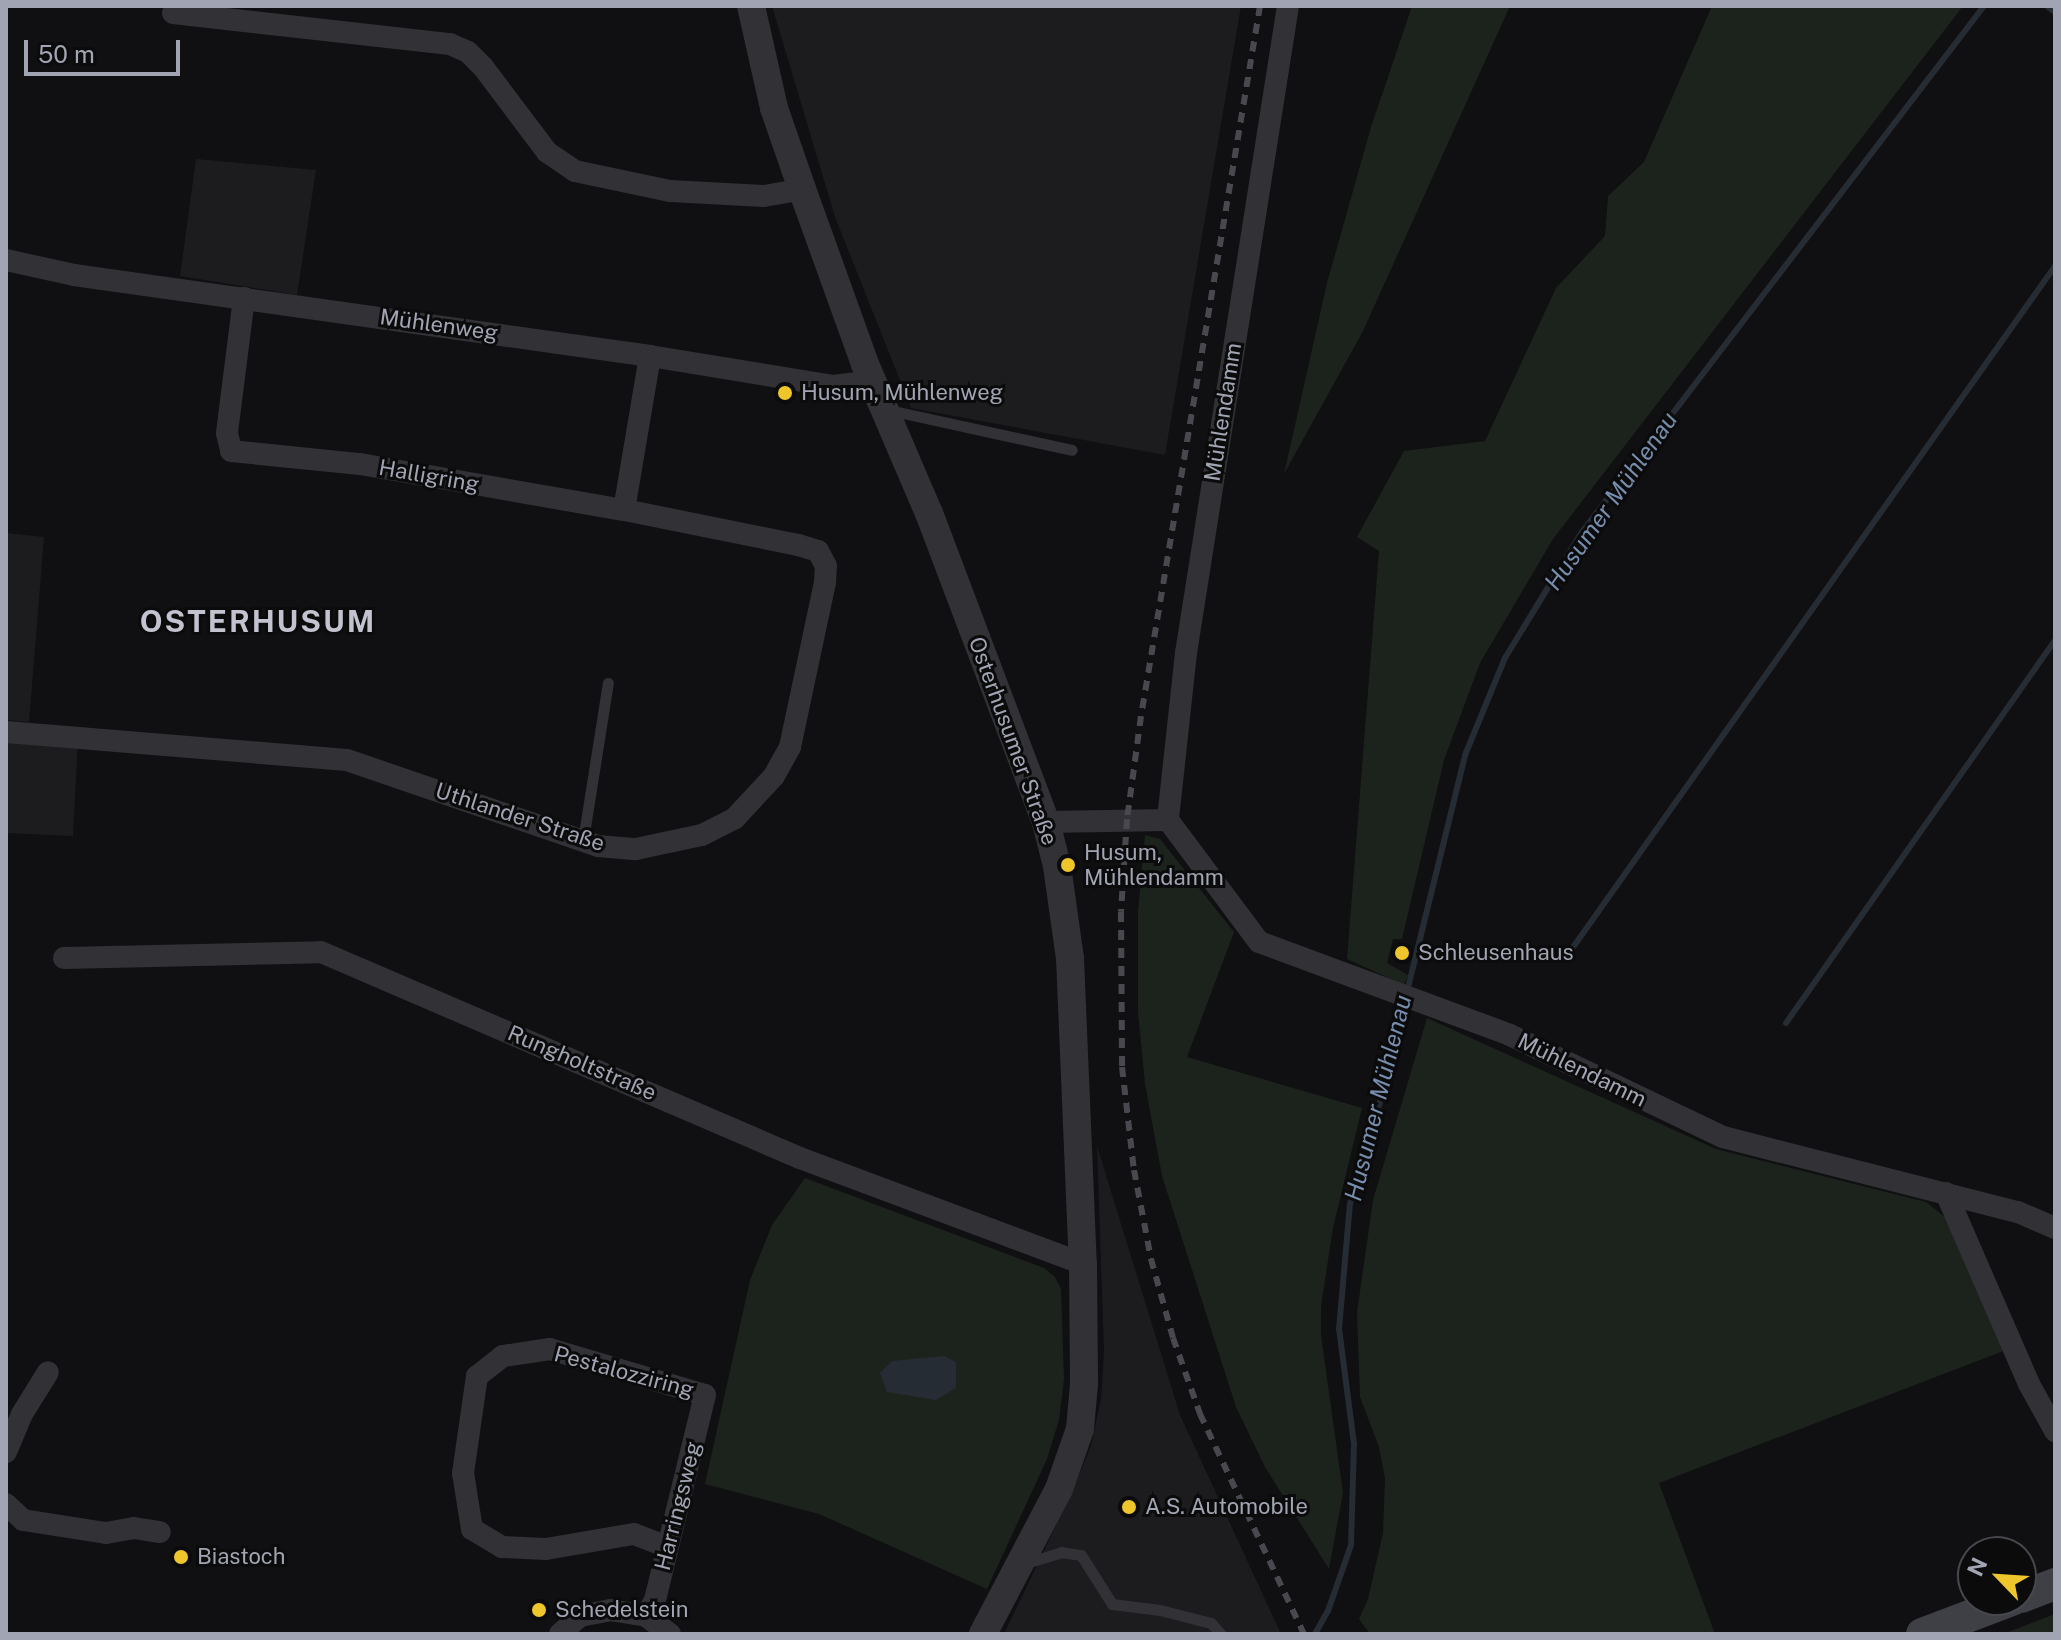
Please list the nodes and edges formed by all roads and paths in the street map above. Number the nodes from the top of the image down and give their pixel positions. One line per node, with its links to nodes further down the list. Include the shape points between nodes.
1 (751, 6): 4 (street, Osterhusumer Straße, via 774,108)
2 (1288, 6): 14 (street, Mühlendamm, via 1186,653)
3 (173, 13): 4 (street, via 450,44 483,67 547,152 575,171 670,191 764,196)
4 (802, 189): 8 (street, Osterhusumer Straße)
5 (6, 260): 6 (street, Mühlenweg, via 74,275)
6 (244, 298): 7 (street, Mühlenweg); 11 (street, Halligring, via 227,433 231,451 360,464)
7 (650, 356): 8 (street, Mühlenweg, via 833,386); 11 (street)
8 (872, 381): 9 (street, Osterhusumer Straße)
9 (885, 409): 10 (lane); 15 (street, Osterhusumer Straße)
10 (1072, 450)
11 (624, 510): 16 (street, Uthlander Straße, via 818,551 826,566 825,583 790,747 753,799 735,818 670,844 636,849)
12 (608, 683): 16 (lane)
13 (6, 732): 16 (street, Uthlander Straße, via 347,760)
14 (1168, 820): 15 (street); 18 (street, Mühlendamm, via 1259,942 1510,1035 1723,1137)
15 (1046, 822): 20 (street, Osterhusumer Straße, via 1070,958)
16 (583, 840)
17 (64, 958): 20 (street, Rungholtstraße, via 321,952 800,1158)
18 (1946, 1193): 19 (street, Mühlendamm); 23 (street, via 2029,1384)
19 (2055, 1228)
20 (1083, 1264): 28 (street, Osterhusumer Straße, via 1080,1429 1059,1489)
21 (48, 1372): 24 (street)
22 (705, 1395): 27 (street, Harringsweg); 27 (street, Pestalozziring, via 550,1349 503,1356 477,1376 463,1473 472,1529 502,1547 546,1549 634,1534)
23 (2055, 1431)
24 (6, 1452)
25 (6, 1504): 26 (street, via 23,1520 106,1533 134,1528)
26 (160, 1532)
27 (668, 1547): 29 (street, Harringsweg)
28 (1021, 1564): 33 (street, Osterhusumer Straße); 34 (lane, via 1061,1552 1081,1555 1112,1604 1211,1623)
29 (646, 1616): 31 (street, via 592,1612); 32 (street)
30 (1970, 1616): 35 (main road)
31 (560, 1634)
32 (670, 1634)
33 (983, 1634)
34 (1221, 1634)
35 (1922, 1634)

